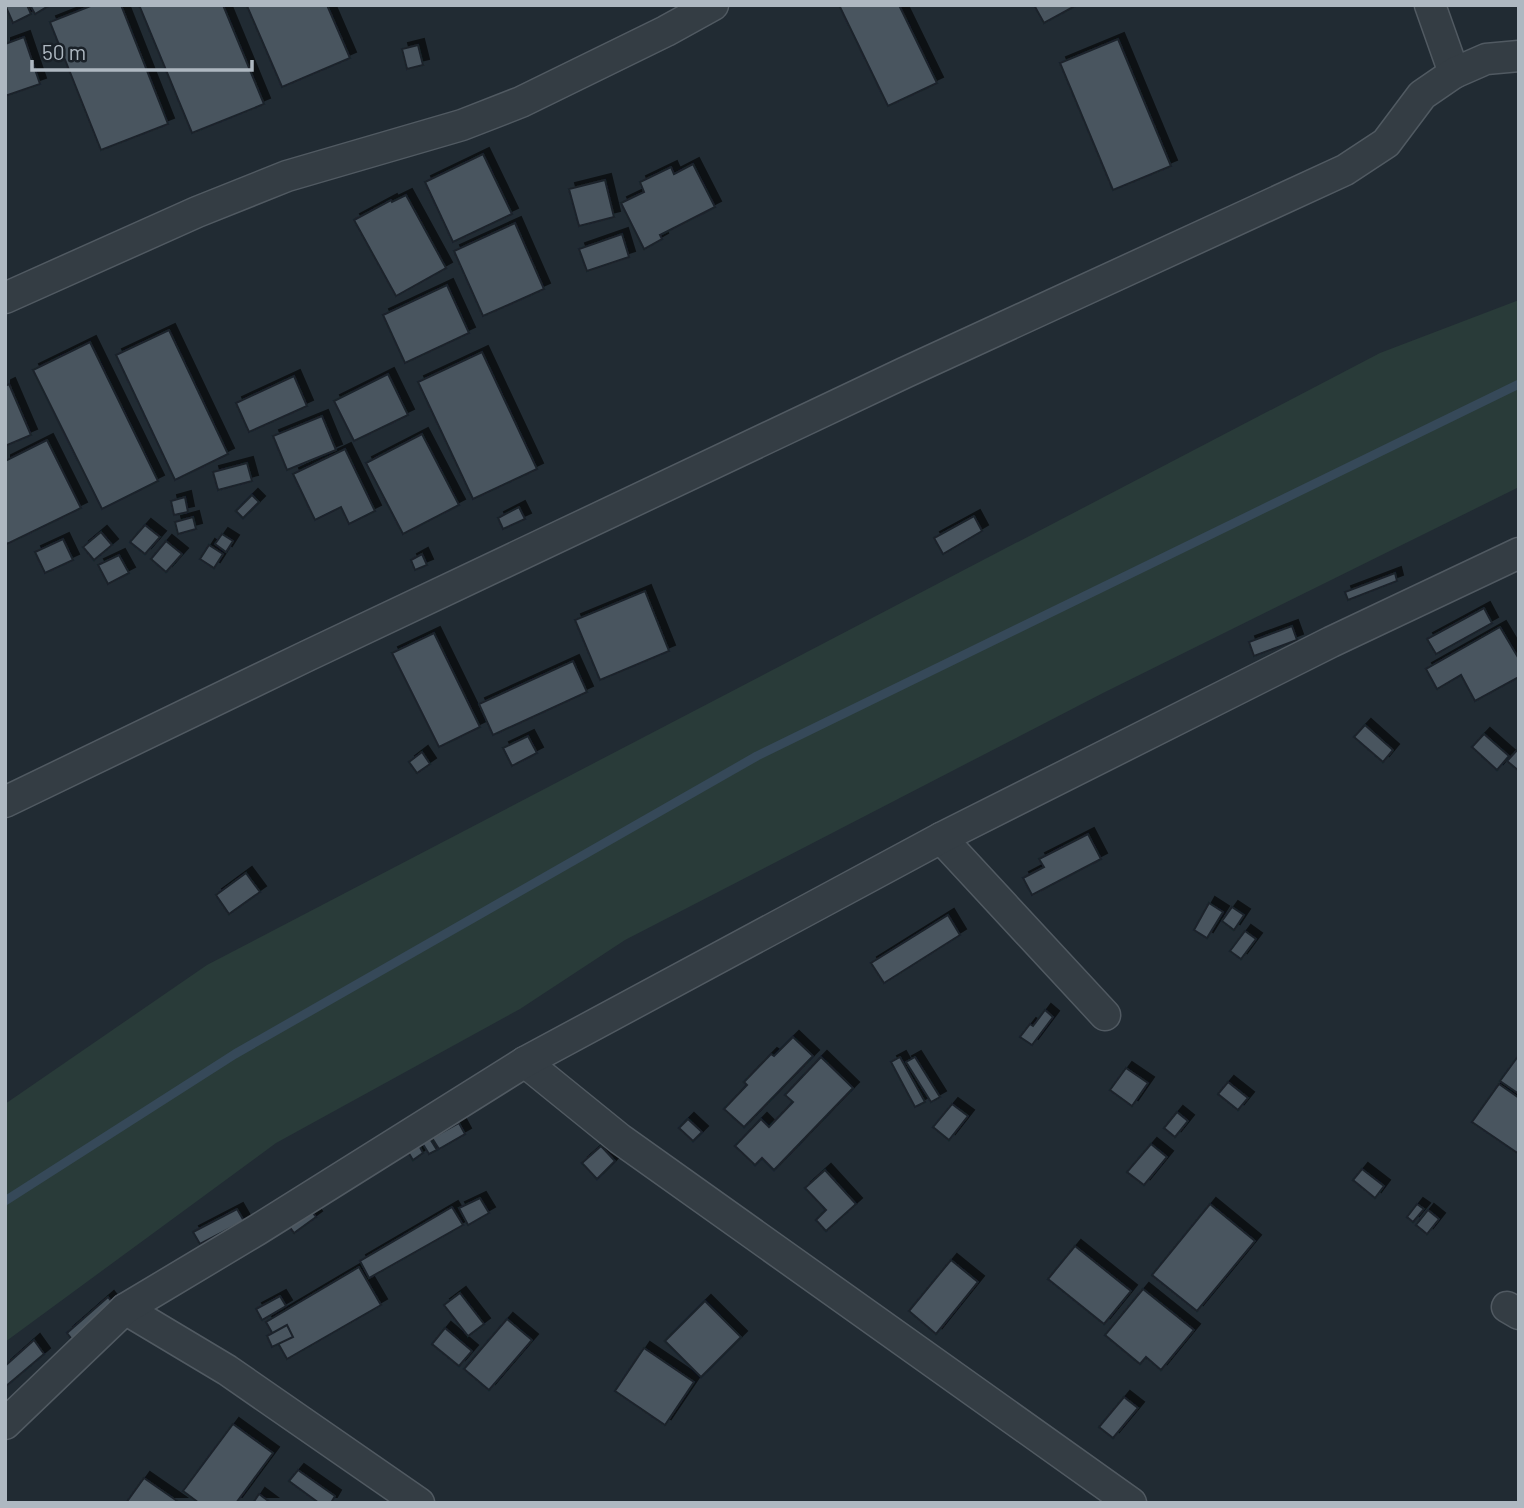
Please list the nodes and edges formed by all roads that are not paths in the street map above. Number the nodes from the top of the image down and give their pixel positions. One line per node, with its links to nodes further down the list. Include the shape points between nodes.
1 (713, 5): 5 (street, via 521,102 462,125 287,176)
2 (1430, 5): 4 (street)
3 (1519, 56): 4 (street, via 1486,59)
4 (1454, 73): 7 (street, via 1422,95 1386,143 1346,170 879,384)
5 (5, 298)
6 (1519, 553): 8 (street)
7 (5, 802)
8 (941, 838): 9 (street); 10 (street)
9 (1105, 1015)
10 (525, 1062): 11 (street); 14 (street, via 620,1139)
11 (125, 1309): 12 (street); 13 (street, via 227,1370)
12 (5, 1424)
13 (419, 1503)
14 (1131, 1503)

